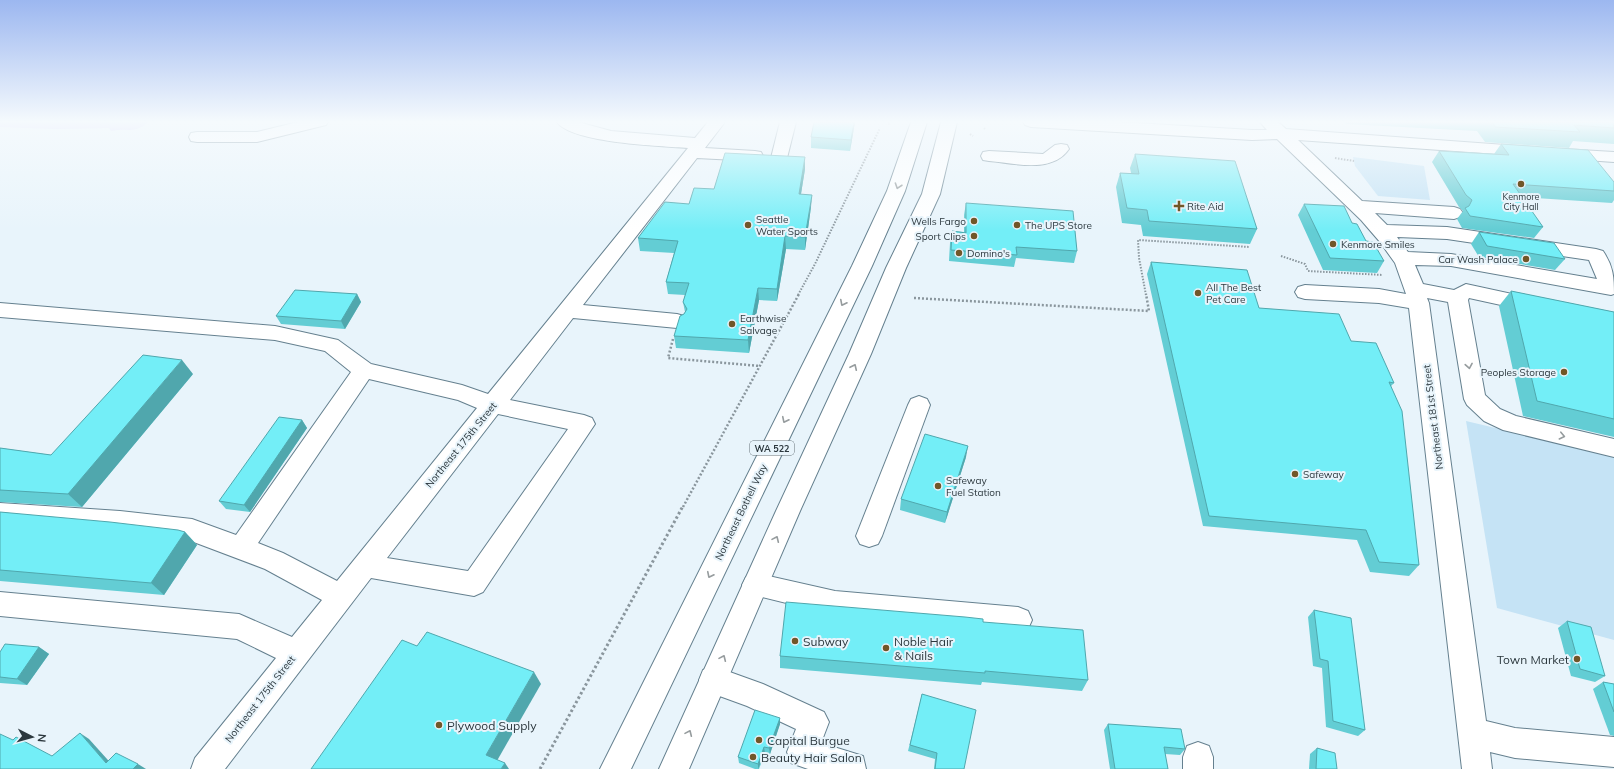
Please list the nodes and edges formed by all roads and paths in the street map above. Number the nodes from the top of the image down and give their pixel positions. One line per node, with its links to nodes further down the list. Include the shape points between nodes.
1 (690, 158): 27 (street, Northeast 175th Street)
2 (779, 158): 10 (street)
3 (866, 158): 29 (path, via 815,264)
4 (907, 158): 49 (street, Northeast Bothell Way / WA 522, one-way to 49, via 896,192 862,266)
5 (940, 158): 38 (street, one-way to 5, via 931,194)
6 (1010, 158): 7 (street, via 1033,160)
7 (1049, 158)
8 (1306, 158): 12 (street, Northeast 181st Street)
9 (1335, 158): 11 (path)
10 (798, 159)
11 (1354, 161)
12 (1357, 206): 13 (street); 14 (street, Northeast 181st Street)
13 (1454, 213)
14 (1380, 231): 15 (street); 18 (street, Northeast 181st Street)
15 (1446, 234): 19 (street); 19 (street, via 1596,255 1611,288)
16 (1250, 247): 24 (path, via 1138,240 1149,311)
17 (1281, 256): 20 (path, via 1305,264 1308,271)
18 (1401, 258): 19 (street); 22 (street, Northeast 181st Street)
19 (1452, 260)
20 (1383, 275)
21 (1305, 292): 22 (street)
22 (1417, 296): 23 (street); 44 (street, Northeast 181st Street)
23 (1457, 297): 25 (street, via 1466,291); 33 (street, one-way to 33, via 1475,399 1492,415 1511,424)
24 (914, 298)
25 (1554, 309)
26 (0, 310): 30 (street, via 275,333 331,344)
27 (568, 311): 28 (street); 31 (street, Northeast 175th Street)
28 (677, 321): 29 (path, via 668,358)
29 (760, 366): 48 (path)
30 (364, 370): 31 (street, via 462,393); 36 (street)
31 (494, 405): 37 (street, Northeast 175th Street); 37 (street, via 584,424 474,584)
32 (920, 406): 35 (street)
33 (1614, 448)
34 (0, 513): 36 (street, via 192,530)
35 (869, 536)
36 (241, 548): 39 (street, via 274,561)
37 (365, 566): 39 (street, Northeast 175th Street)
38 (755, 585): 41 (street, via 835,603); 43 (street, one-way to 38)
39 (341, 596): 42 (street, Northeast 175th Street)
40 (0, 604): 42 (street, via 239,627)
41 (1018, 620)
42 (296, 654): 47 (street, Northeast 175th Street)
43 (713, 680): 46 (street, via 753,694 814,722 802,752); 50 (street, one-way to 43)
44 (1473, 733): 45 (street, via 1515,743); 51 (street, Northeast 181st Street)
45 (1614, 752)
46 (852, 767)
47 (206, 769)
48 (540, 769)
49 (615, 769)
50 (674, 769)
51 (1477, 769)

